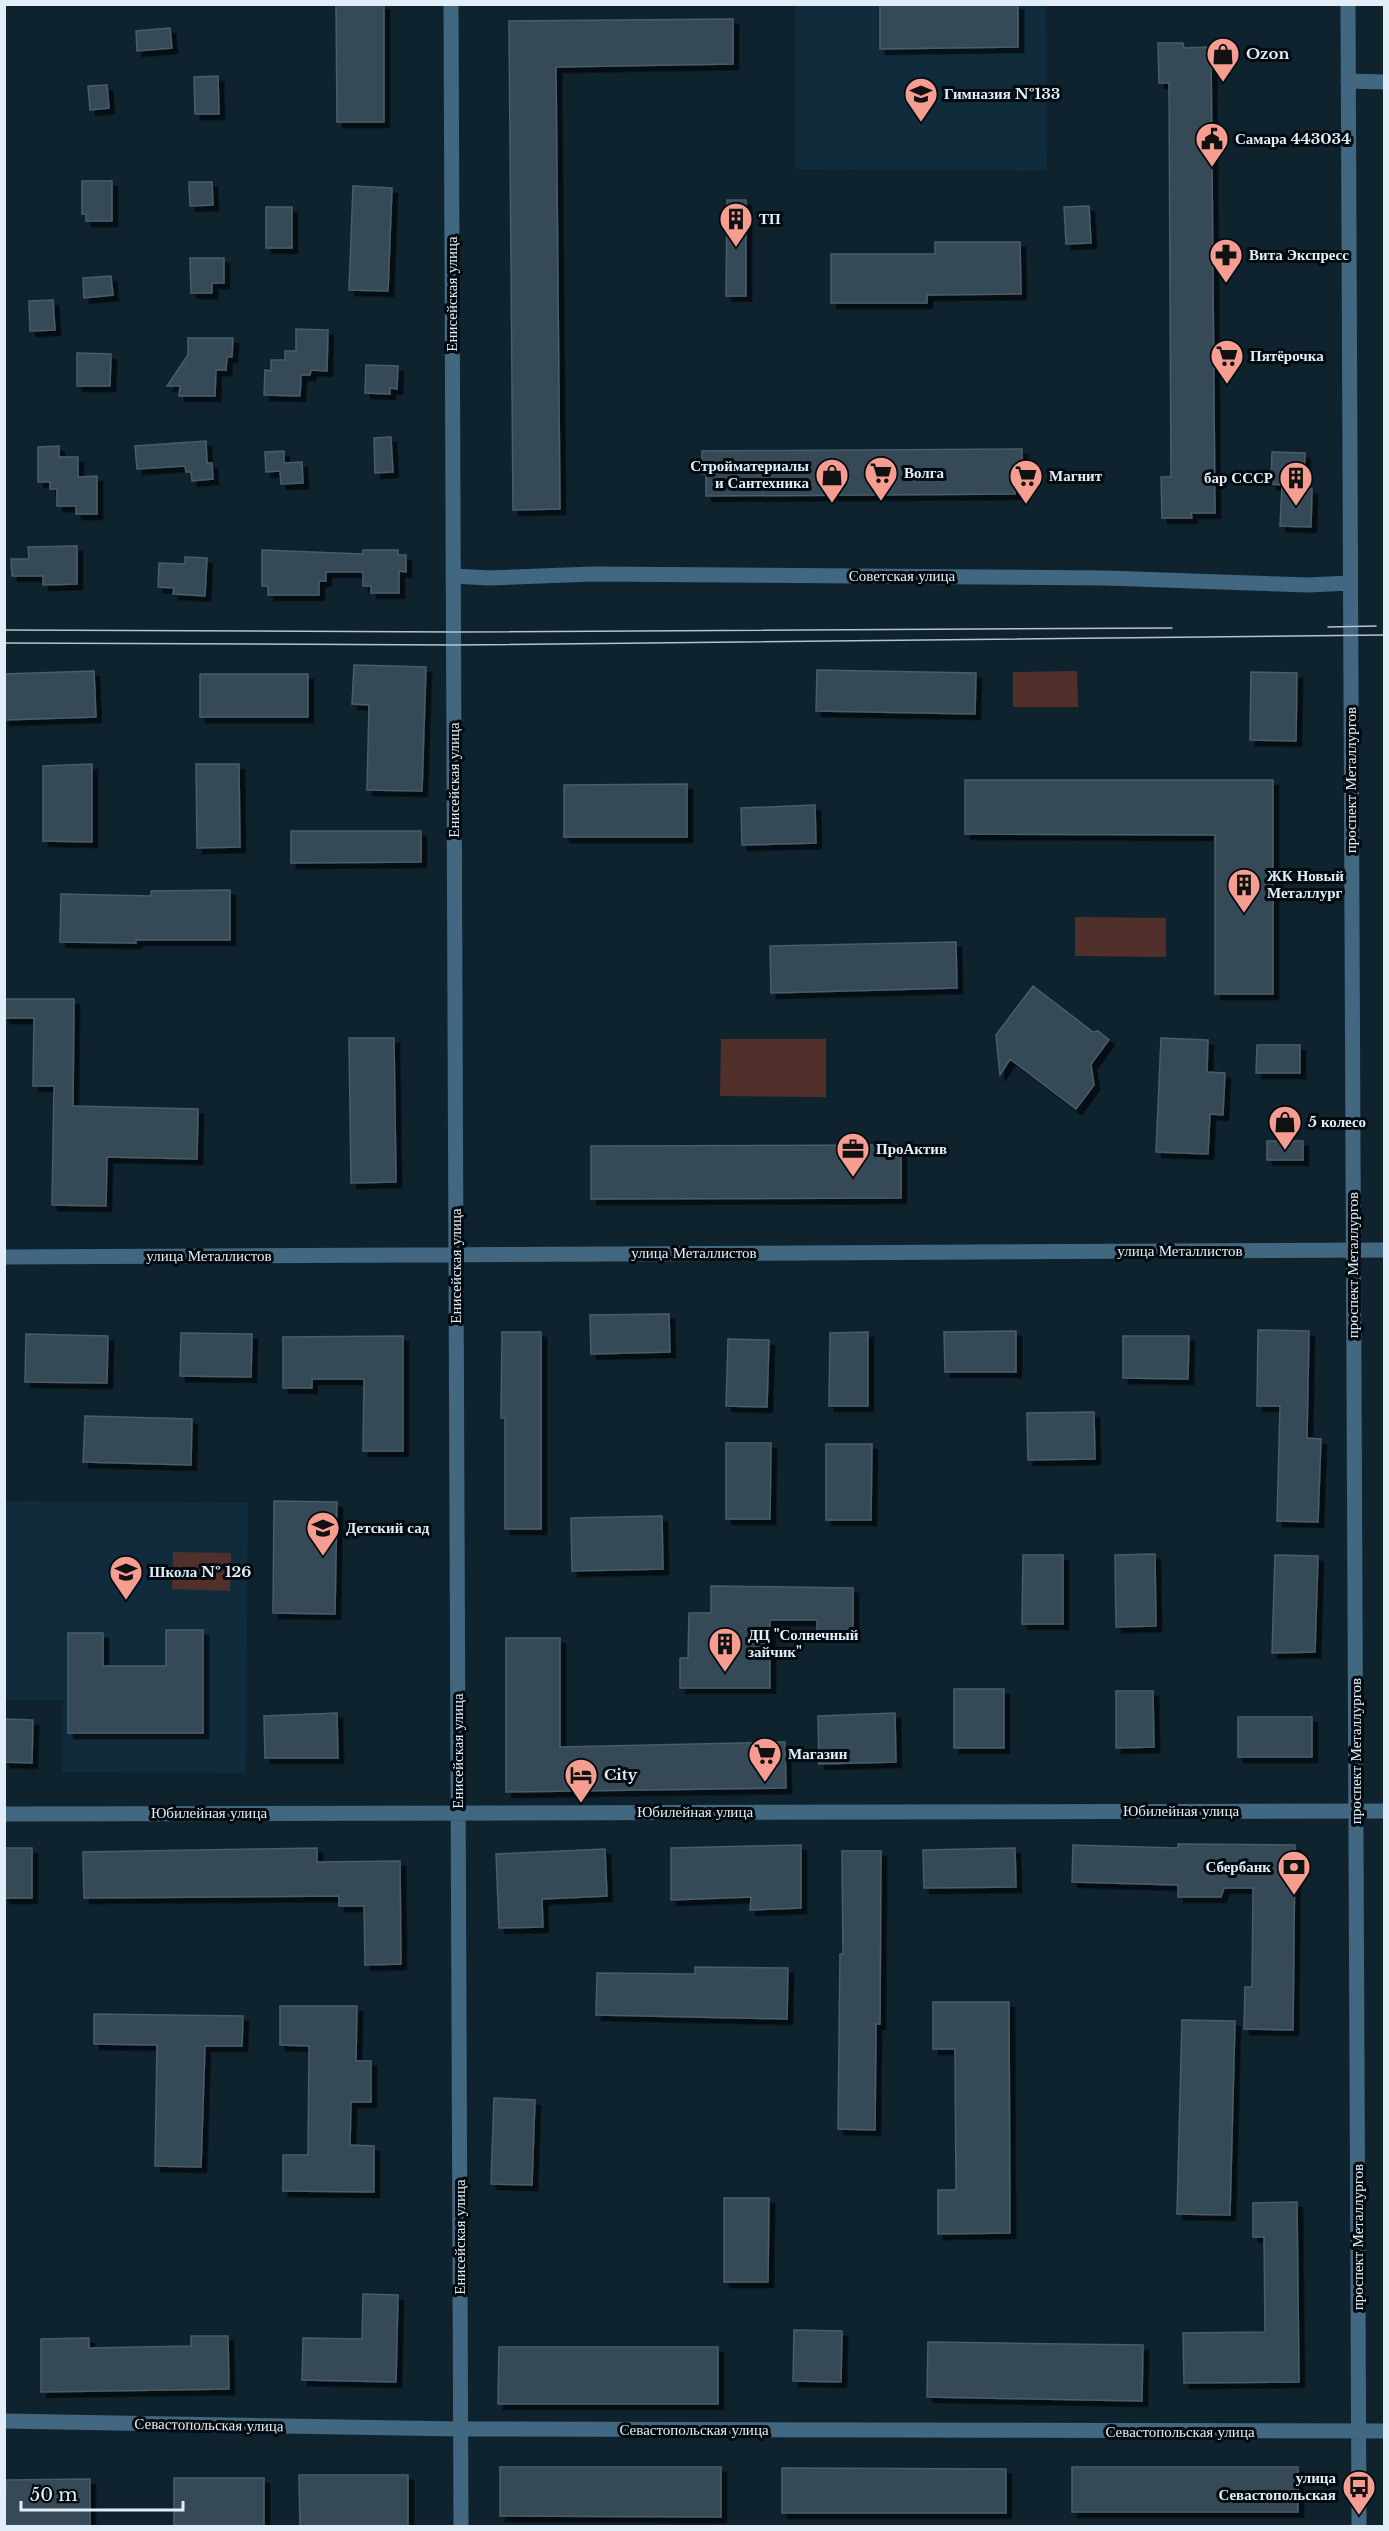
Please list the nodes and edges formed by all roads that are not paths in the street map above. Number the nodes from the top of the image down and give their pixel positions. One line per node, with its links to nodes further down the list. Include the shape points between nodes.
1 (451, 4): 5 (street, Енисейская улица)
2 (1348, 4): 3 (street, проспект Металлургов)
3 (1348, 81): 4 (street); 6 (street, проспект Металлургов)
4 (1384, 81)
5 (453, 576): 6 (street, Советская улица, via 604,574); 9 (street, Енисейская улица)
6 (1350, 583): 8 (street, проспект Металлургов)
7 (1384, 1250): 8 (street, улица Металлистов)
8 (1353, 1251): 9 (street, улица Металлистов); 11 (street, проспект Металлургов)
9 (456, 1255): 10 (street, улица Металлистов); 13 (street, Енисейская улица)
10 (4, 1257)
11 (1356, 1811): 12 (street, Юбилейная улица); 13 (street, Юбилейная улица); 18 (street, проспект Металлургов)
12 (1384, 1811)
13 (458, 1813): 14 (street, Юбилейная улица); 16 (street, Енисейская улица)
14 (4, 1814)
15 (4, 2421): 16 (street, Севастопольская улица)
16 (460, 2429): 18 (street, Севастопольская улица); 19 (street, Енисейская улица)
17 (1384, 2431): 18 (street, Севастопольская улица)
18 (1359, 2432): 20 (street, проспект Металлургов)
19 (461, 2526)
20 (1359, 2526)

